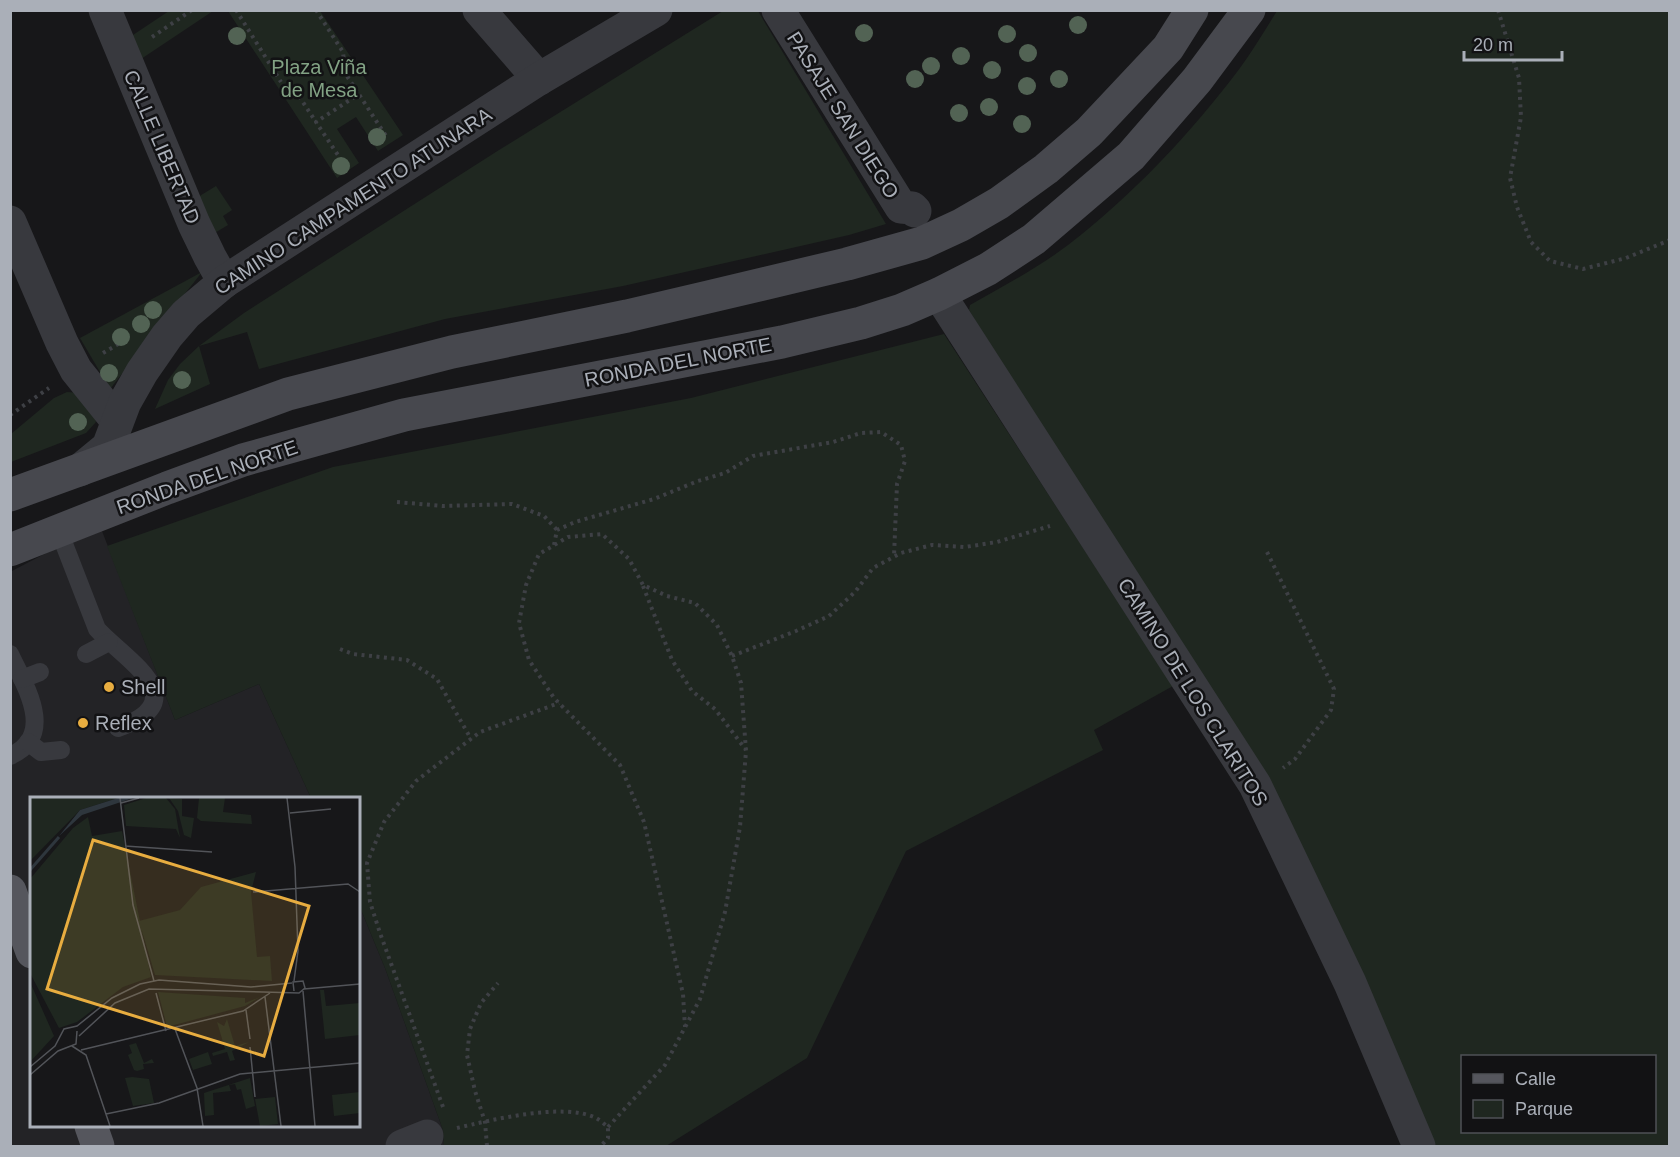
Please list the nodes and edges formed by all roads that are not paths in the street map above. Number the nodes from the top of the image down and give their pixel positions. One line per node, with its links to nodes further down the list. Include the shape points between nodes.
1 (479, 10): 7 (street)
2 (656, 10): 7 (street, CAMINO CAMPAMENTO ATUNARA)
3 (778, 10): 8 (street, PASAJE SAN DIEGO)
4 (1192, 10): 8 (main road, via 1168,48 1089,132 1046,169 961,225)
5 (1249, 10): 11 (main road, RONDA DEL NORTE, via 1197,80 1131,156 1034,239)
6 (114, 33): 10 (street, CALLE LIBERTAD, via 194,224)
7 (539, 79): 10 (street, CAMINO CAMPAMENTO ATUNARA)
8 (913, 220): 13 (main road, via 847,264 452,352 288,394)
9 (10, 222): 12 (street, via 76,370)
10 (224, 282): 12 (street, CAMINO CAMPAMENTO ATUNARA, via 166,336 142,372)
11 (939, 294): 15 (main road, RONDA DEL NORTE, via 903,310 782,342 404,415 243,460); 30 (street, CAMINO DE LOS CLARITOS, via 1255,785 1350,982)
12 (117, 422): 13 (street, CAMINO CAMPAMENTO ATUNARA, via 108,447)
13 (80, 470): 14 (main road)
14 (10, 495)
15 (59, 531): 16 (main road, RONDA DEL NORTE); 17 (lane, via 97,629)
16 (10, 550)
17 (109, 642): 19 (lane); 22 (lane, via 123,651 151,682 153,690 151,708 145,716)
18 (10, 654): 21 (lane)
19 (86, 654)
20 (40, 672): 21 (lane)
21 (22, 679): 23 (lane, via 35,711 33,735)
22 (118, 728)
23 (28, 742): 24 (lane, via 41,752); 25 (lane)
24 (61, 750)
25 (10, 756)
26 (10, 891): 27 (main road)
27 (30, 946)
28 (92, 1127): 29 (main road)
29 (98, 1146)
30 (1419, 1146)

